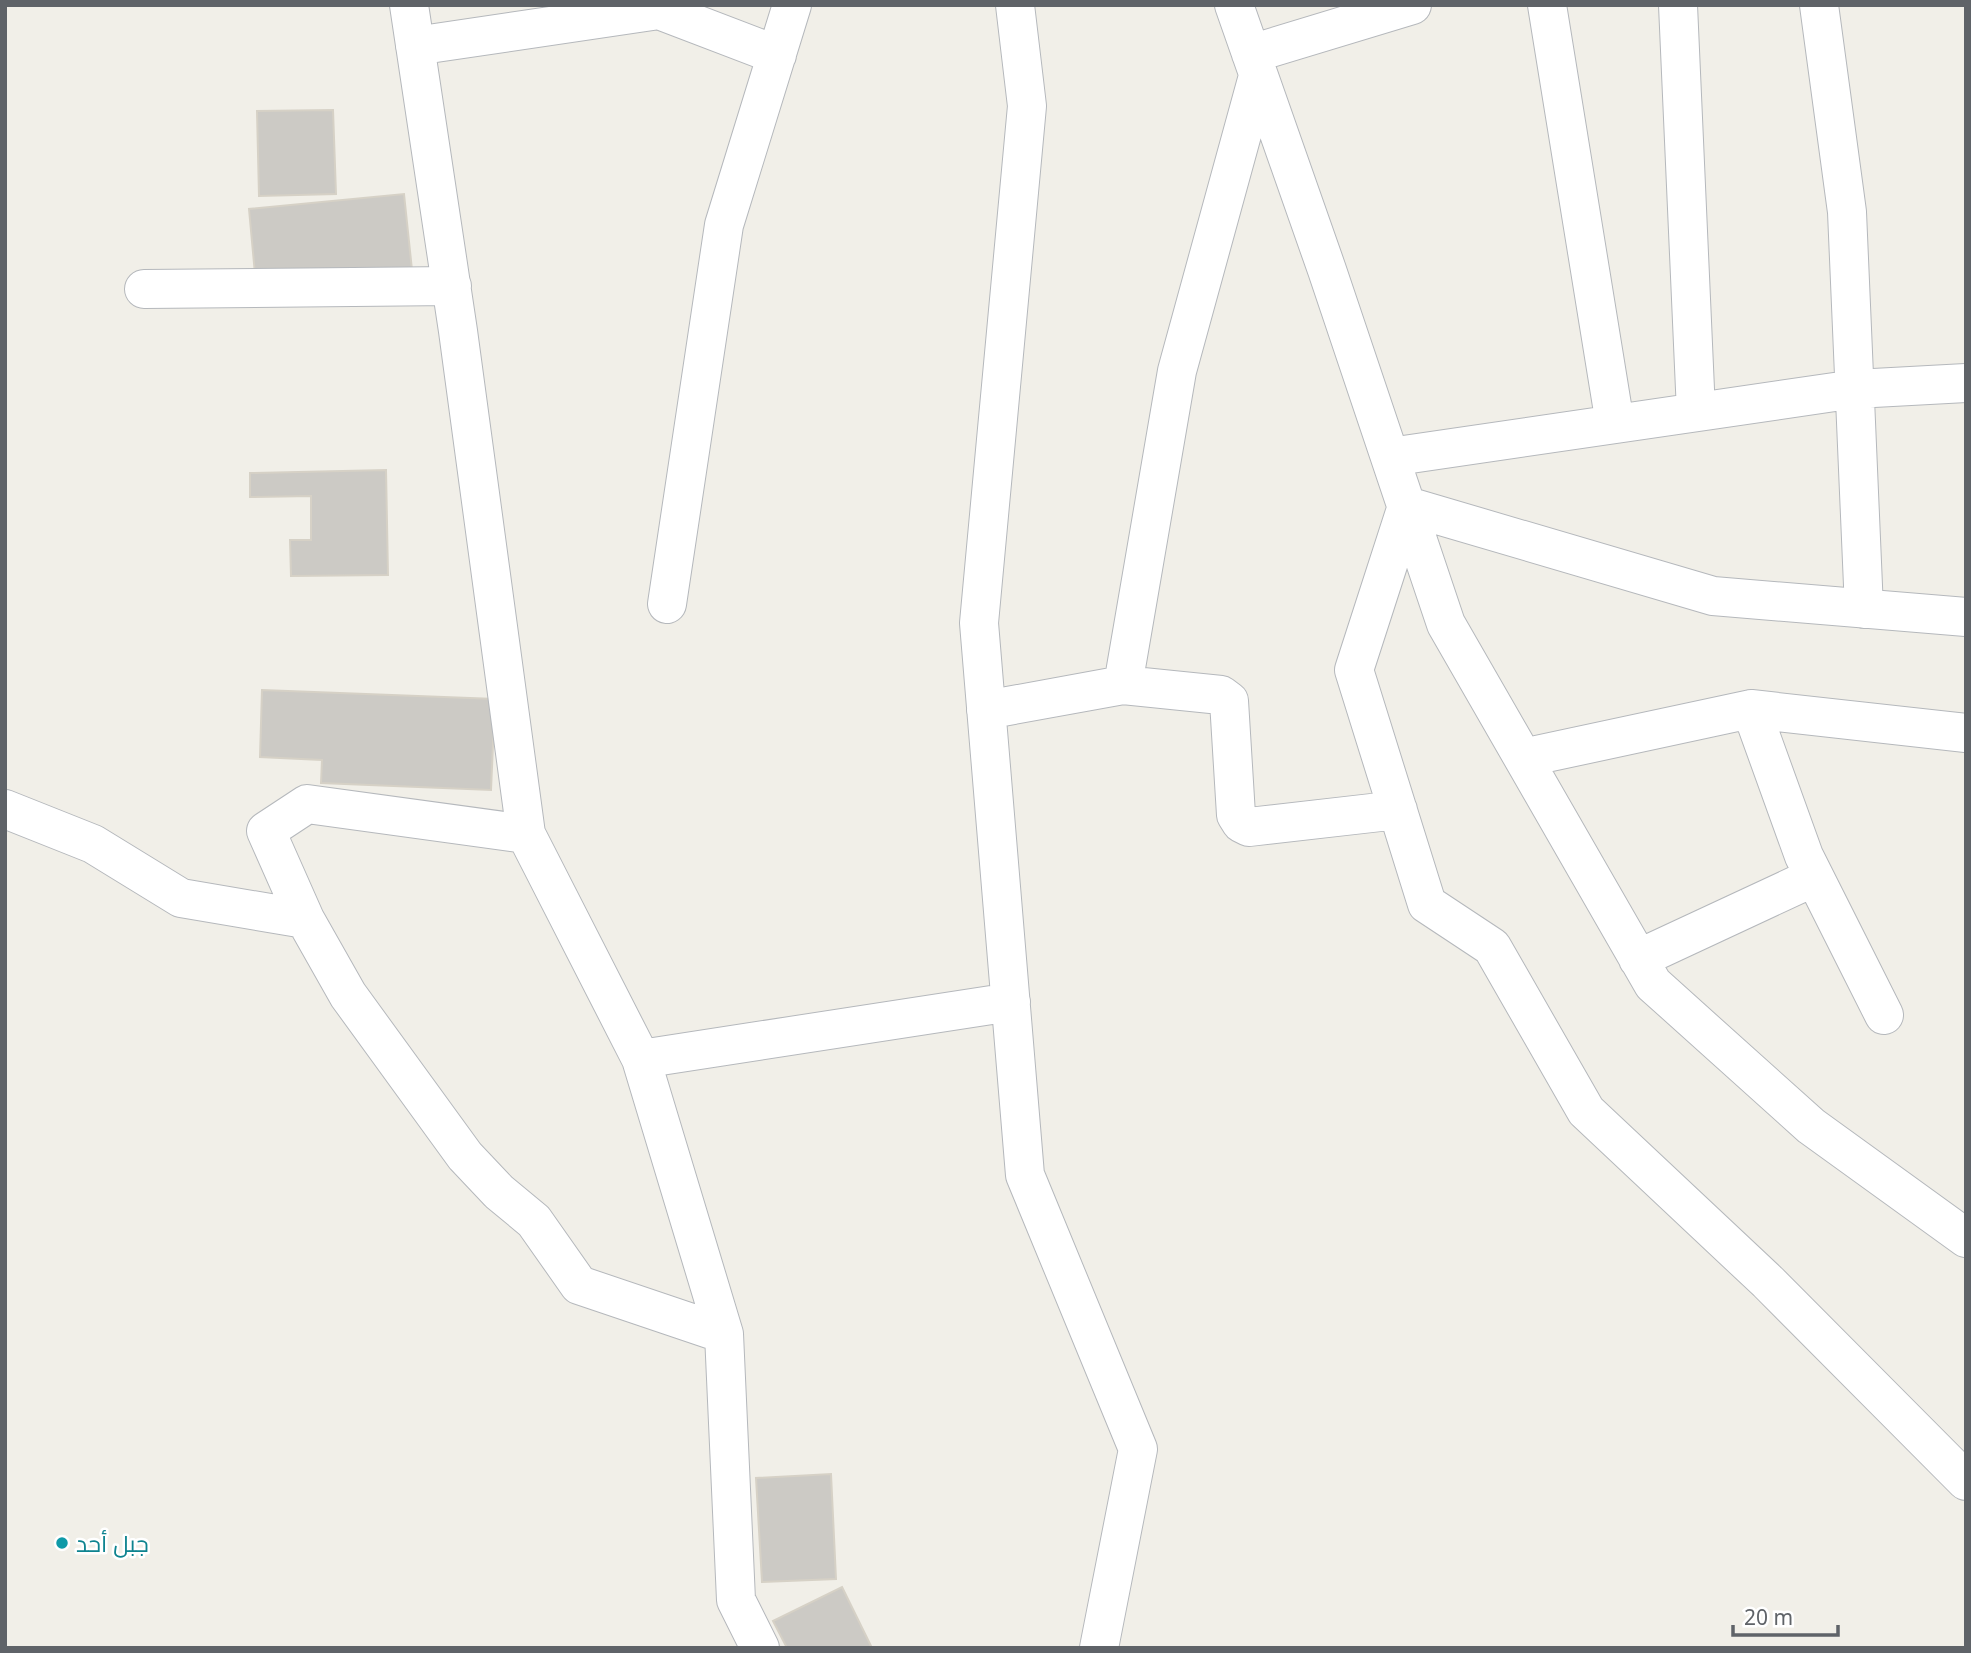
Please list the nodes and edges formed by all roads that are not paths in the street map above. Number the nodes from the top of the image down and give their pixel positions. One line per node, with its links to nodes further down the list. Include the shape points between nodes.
1 (409, 5): 9 (street)
2 (792, 5): 10 (street)
3 (1015, 5): 25 (street, via 1027,106 979,623)
4 (1234, 5): 11 (street)
5 (1412, 5): 11 (street)
6 (1547, 5): 17 (street)
7 (1678, 5): 16 (street)
8 (1819, 5): 15 (street, via 1847,212)
9 (415, 46): 10 (street, via 659,10); 12 (street)
10 (777, 55): 20 (street, via 724,225)
11 (1255, 65): 18 (street); 23 (street, via 1177,371)
12 (452, 286): 13 (street); 30 (street)
13 (144, 289)
14 (1966, 383): 15 (street)
15 (1855, 389): 16 (street); 21 (street)
16 (1696, 412): 17 (street)
17 (1615, 424): 18 (street)
18 (1390, 457): 19 (street)
19 (1407, 506): 21 (street, via 1713,596); 27 (street, via 1446,624); 29 (street, via 1354,670)
20 (667, 604)
21 (1864, 608): 22 (street)
22 (1966, 617)
23 (1123, 685): 25 (street); 29 (street, via 1206,692 1229,701 1236,815 1241,823 1250,827)
24 (1751, 709): 26 (street); 27 (street); 31 (street)
25 (986, 710): 34 (street)
26 (1966, 733)
27 (1523, 758): 33 (street)
28 (5, 809): 32 (street, via 93,844 181,898)
29 (1398, 810): 39 (street, via 1427,904 1492,947 1586,1111 1768,1282)
30 (526, 834): 32 (street, via 307,804 266,831); 36 (street)
31 (1814, 877): 33 (street); 35 (street)
32 (305, 919): 38 (street, via 348,995 465,1156 534,1222 579,1285)
33 (1638, 959): 37 (street, via 1653,984 1811,1126)
34 (1011, 1002): 36 (street); 41 (street, via 1025,1175 1138,1449)
35 (1884, 1015)
36 (641, 1059): 38 (street)
37 (1966, 1238)
38 (724, 1334): 40 (street, via 736,1600)
39 (1966, 1481)
40 (760, 1648)
41 (1099, 1648)

